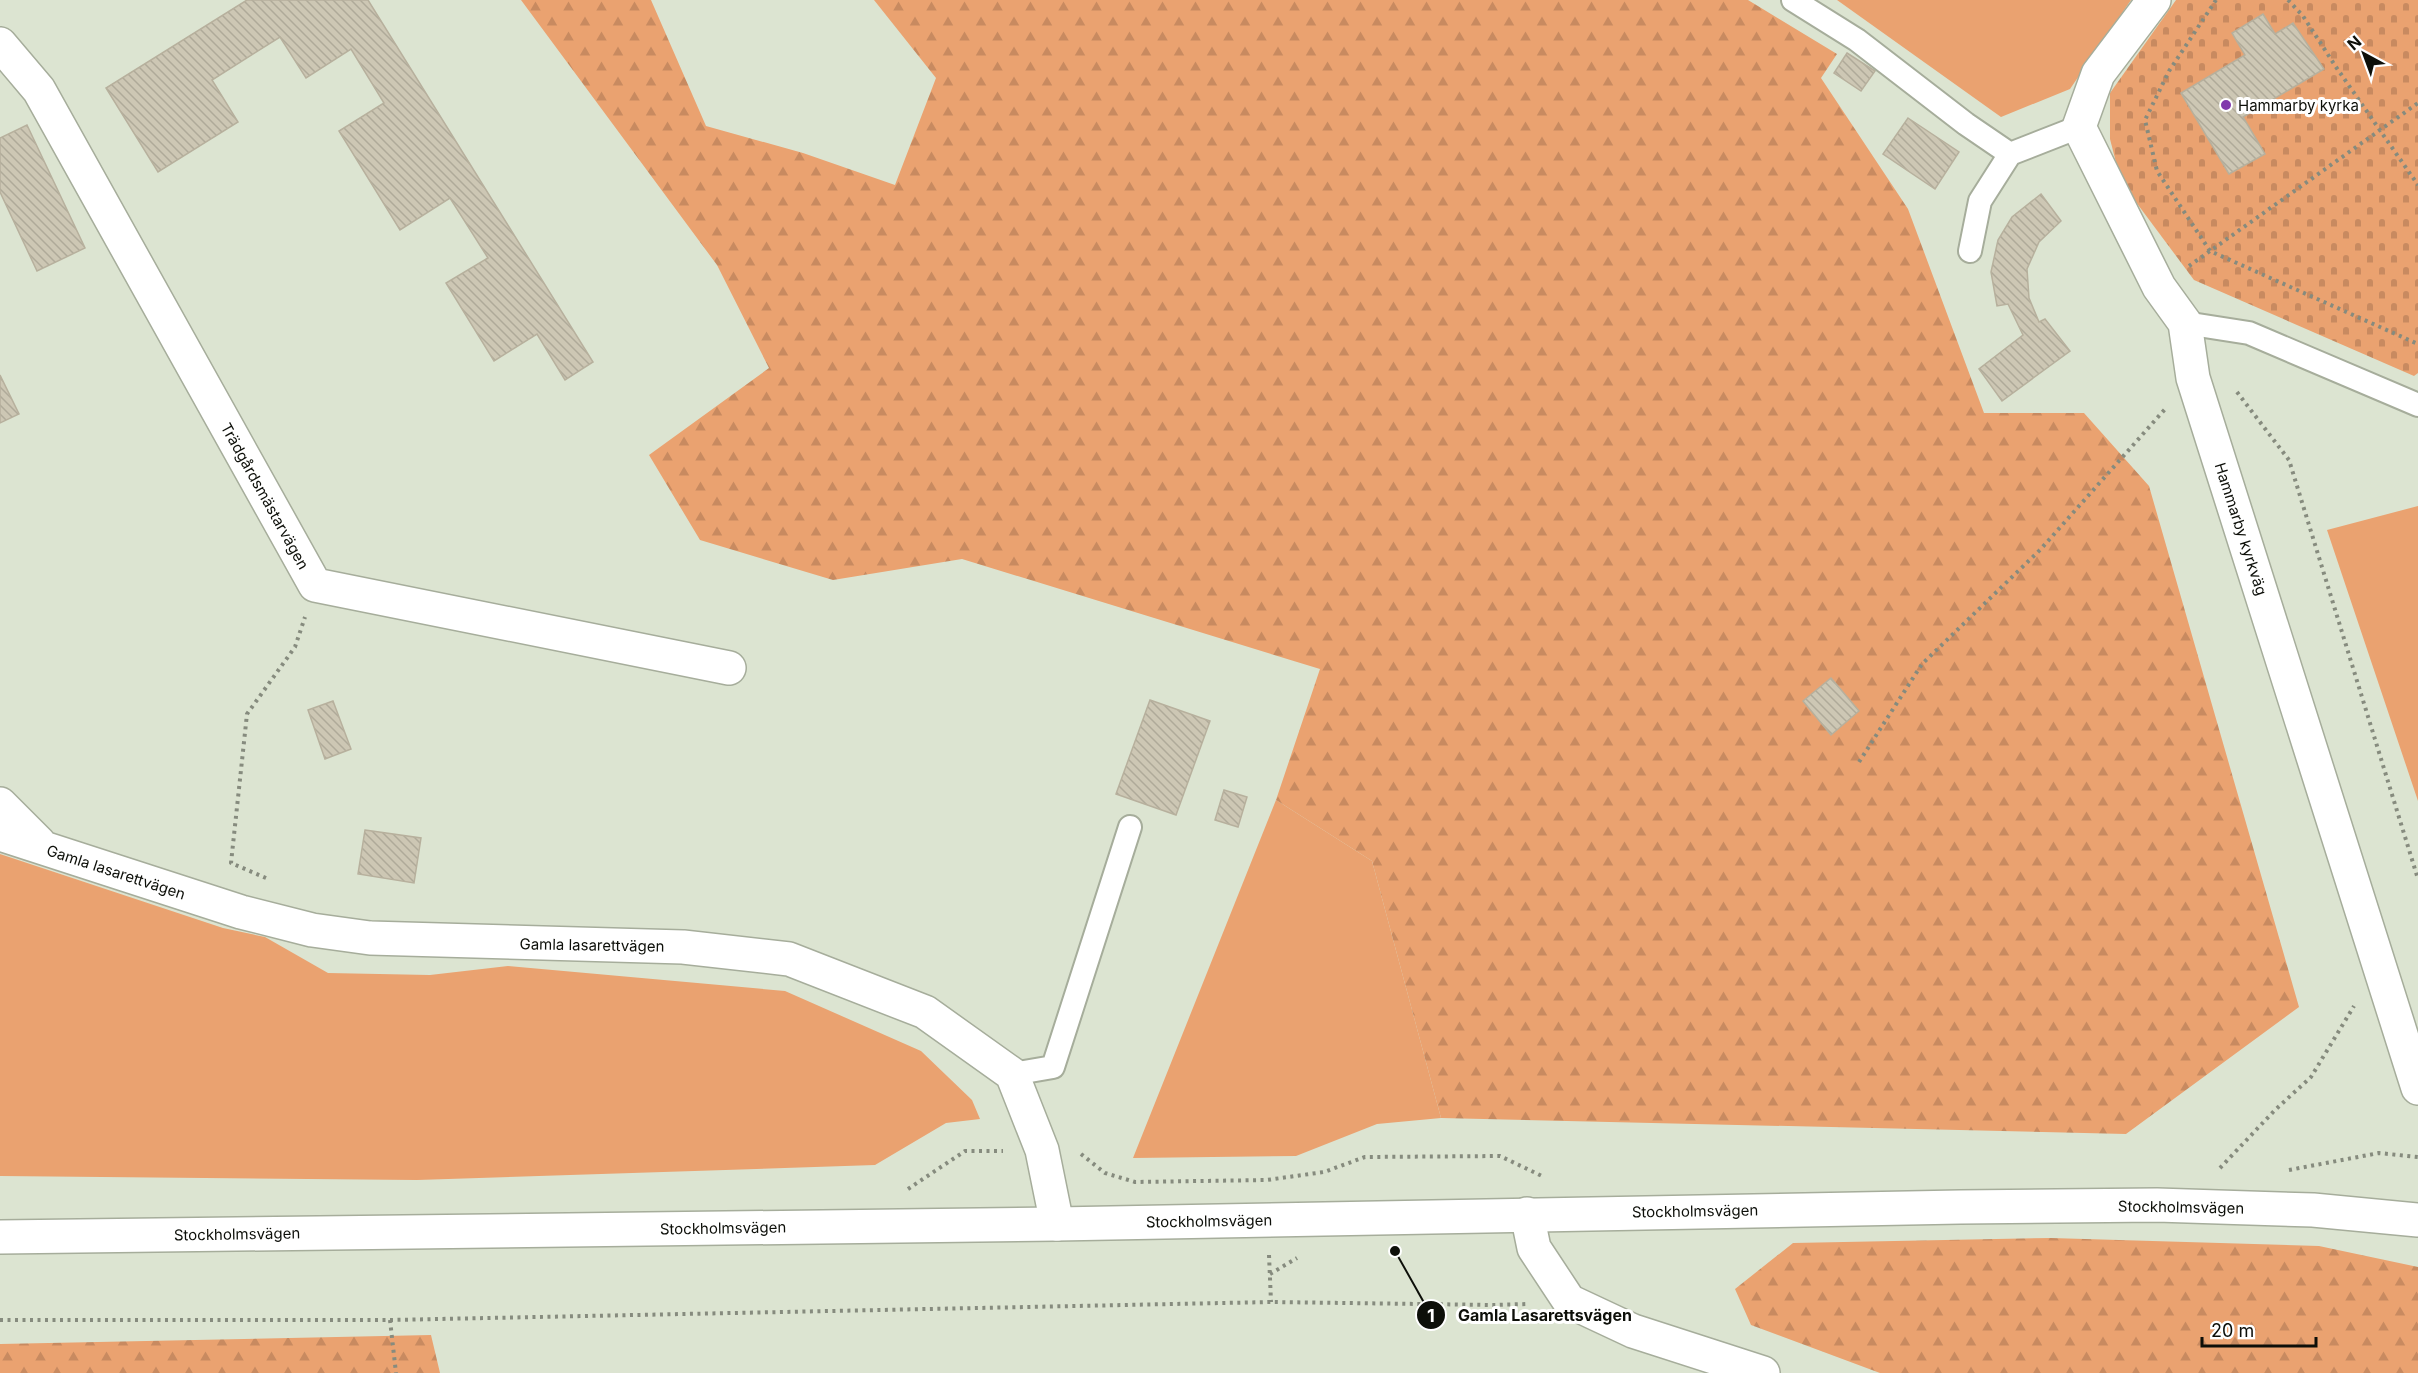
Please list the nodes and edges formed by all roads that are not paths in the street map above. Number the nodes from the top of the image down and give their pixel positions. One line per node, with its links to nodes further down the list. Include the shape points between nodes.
1 (1793, 0): 5 (lane, via 1857,39)
2 (2154, 0): 4 (street, via 2098,74)
3 (0, 44): 9 (street, Trädgårdsmästarvägen, via 39,90 315,585)
4 (2079, 127): 5 (lane); 7 (street, Hammarby kyrkväg, via 2159,287)
5 (2010, 154): 6 (lane, via 1980,201)
6 (1970, 251)
7 (2185, 323): 8 (lane, via 2248,333); 15 (street, Hammarby kyrkväg, via 2193,378)
8 (2418, 405)
9 (729, 668)
10 (0, 804): 13 (street)
11 (1130, 827): 14 (lane, via 1053,1066)
12 (0, 834): 13 (street, Gamla lasarettvägen)
13 (44, 849): 14 (street, Gamla lasarettvägen, via 241,912 312,930 370,939 683,947 789,958 925,1012)
14 (1012, 1074): 18 (street, via 1042,1150)
15 (2418, 1088)
16 (1527, 1214): 17 (street, Stockholmsvägen, via 2157,1205 2313,1210); 18 (street, Stockholmsvägen); 20 (street, via 1534,1248 1569,1301 1633,1331)
17 (2418, 1220)
18 (1057, 1224): 19 (street, Stockholmsvägen)
19 (0, 1237)
20 (1763, 1373)

